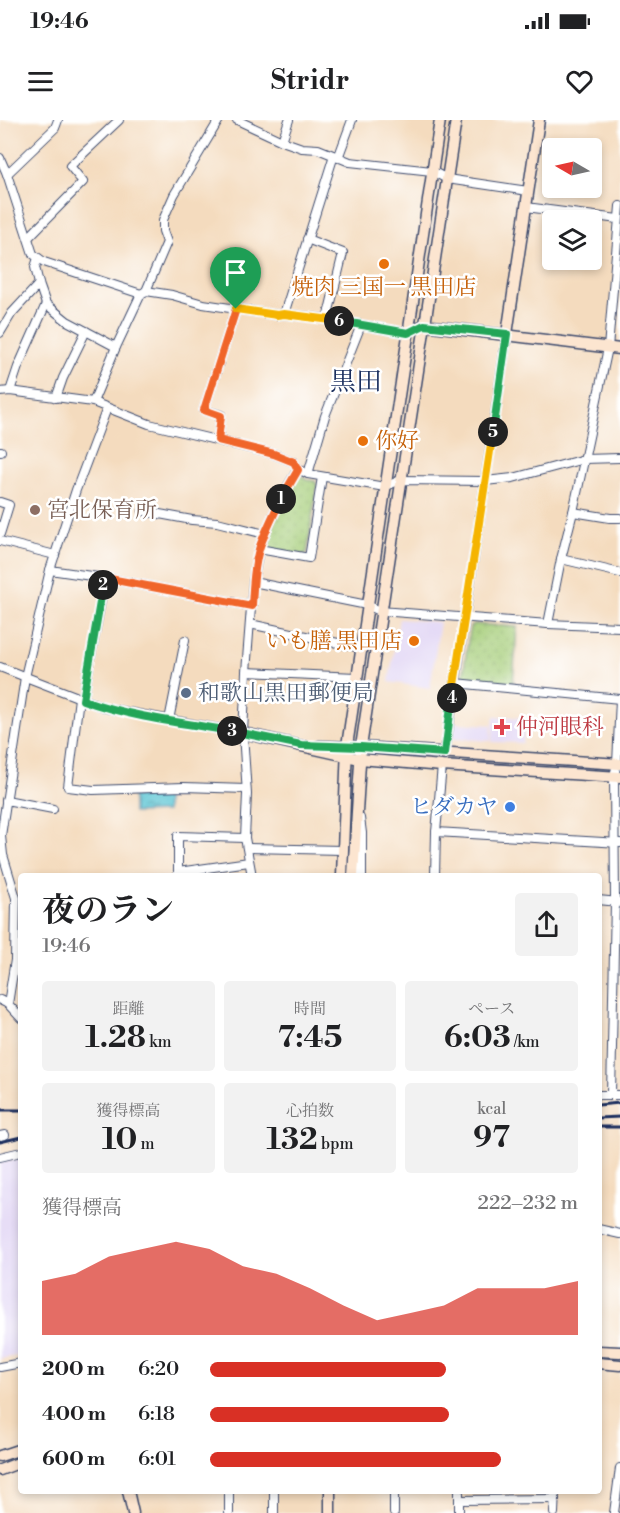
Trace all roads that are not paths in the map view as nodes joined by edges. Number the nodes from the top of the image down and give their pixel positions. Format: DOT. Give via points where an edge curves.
graph roads {
  1 [pos="58,120"];
  2 [pos="118,120"];
  3 [pos="219,120"];
  4 [pos="237,120"];
  5 [pos="289,120"];
  6 [pos="352,120"];
  7 [pos="440,120"];
  8 [pos="456,120"];
  9 [pos="539,120"];
  10 [pos="282,141"];
  11 [pos="336,156"];
  12 [pos="0,158"];
  13 [pos="432,171"];
  14 [pos="7,174"];
  15 [pos="447,179"];
  16 [pos="528,191"];
  17 [pos="620,206"];
  18 [pos="526,207"];
  19 [pos="618,219"];
  20 [pos="28,238"];
  21 [pos="308,239"];
  22 [pos="38,258"];
  23 [pos="39,284"];
  24 [pos="144,293"];
  25 [pos="46,304"];
  26 [pos="236,309"];
  27 [pos="284,314"];
  28 [pos="327,319"];
  29 [pos="361,324"];
  30 [pos="424,325"];
  31 [pos="86,331"];
  32 [pos="0,333"];
  33 [pos="408,333"];
  34 [pos="507,334"];
  35 [pos="116,347"];
  36 [pos="608,348"];
  37 [pos="620,349"];
  38 [pos="10,391"];
  39 [pos="0,392"];
  40 [pos="56,398"];
  41 [pos="93,402"];
  42 [pos="108,408"];
  43 [pos="218,440"];
  44 [pos="620,458"];
  45 [pos="584,459"];
  46 [pos="298,470"];
  47 [pos="308,474"];
  48 [pos="322,477"];
  49 [pos="400,480"];
  50 [pos="485,481"];
  51 [pos="385,487"];
  52 [pos="0,502"];
  53 [pos="143,511"];
  54 [pos="573,512"];
  55 [pos="620,518"];
  56 [pos="0,534"];
  57 [pos="265,534"];
  58 [pos="0,541"];
  59 [pos="259,549"];
  60 [pos="55,555"];
  61 [pos="561,559"];
  62 [pos="50,570"];
  63 [pos="620,573"];
  64 [pos="105,578"];
  65 [pos="254,582"];
  66 [pos="367,605"];
  67 [pos="252,606"];
  68 [pos="380,611"];
  69 [pos="465,618"];
  70 [pos="250,624"];
  71 [pos="548,624"];
  72 [pos="620,627"];
  73 [pos="185,640"];
  74 [pos="361,648"];
  75 [pos="0,667"];
  76 [pos="246,672"];
  77 [pos="25,677"];
  78 [pos="356,677"];
  79 [pos="455,683"];
  80 [pos="81,699"];
  81 [pos="620,699"];
  82 [pos="170,720"];
  83 [pos="243,733"];
  84 [pos="361,747"];
  85 [pos="346,752"];
  86 [pos="445,753"];
  87 [pos="360,759"];
  88 [pos="619,764"];
  89 [pos="442,766"];
  90 [pos="617,776"];
  91 [pos="4,782"];
  92 [pos="246,789"];
  93 [pos="6,800"];
  94 [pos="357,806"];
  95 [pos="53,809"];
  96 [pos="436,832"];
  97 [pos="1,836"];
  98 [pos="245,838"];
  99 [pos="617,843"];
  100 [pos="248,848"];
  101 [pos="342,850"];
  102 [pos="249,862"];
  103 [pos="178,873"];
  104 [pos="184,873"];
  105 [pos="251,873"];
  106 [pos="342,873"];
  107 [pos="353,873"];
  108 [pos="362,873"];
  109 [pos="435,873"];
  110 [pos="602,900"];
  111 [pos="618,902"];
  112 [pos="18,961"];
  113 [pos="4,1002"];
  114 [pos="18,1015"];
  115 [pos="602,1095"];
  116 [pos="610,1095"];
  117 [pos="620,1095"];
  118 [pos="18,1153"];
  119 [pos="0,1157"];
  120 [pos="602,1230"];
  121 [pos="620,1234"];
  122 [pos="602,1351"];
  123 [pos="620,1352"];
  124 [pos="18,1364"];
  125 [pos="602,1364"];
  126 [pos="620,1365"];
  127 [pos="0,1367"];
  128 [pos="18,1450"];
  129 [pos="0,1456"];
  130 [pos="18,1463"];
  131 [pos="620,1468"];
  132 [pos="0,1470"];
  133 [pos="129,1494"];
  134 [pos="229,1494"];
  135 [pos="274,1494"];
  136 [pos="330,1494"];
  137 [pos="394,1494"];
  138 [pos="459,1495"];
  139 [pos="555,1495"];
  140 [pos="133,1513"];
  141 [pos="229,1513"];
  142 [pos="274,1513"];
  143 [pos="330,1513"];
  144 [pos="394,1513"];
  145 [pos="459,1513"];
  146 [pos="554,1513"];
  147 [pos="614,1513"];
  1 -- 14 [label="street" via="55,128"];
  2 -- 20 [label="street" via="70,166 83,182"];
  3 -- 24 [label="street" via="174,195 164,220 167,242"];
  4 -- 10 [label="street"];
  5 -- 10 [label="street"];
  6 -- 11 [label="street"];
  7 -- 13 [label="street"];
  8 -- 15 [label="street"];
  9 -- 16 [label="street"];
  10 -- 11 [label="street"];
  11 -- 13 [label="street" via="350,162"];
  11 -- 21 [label="street"];
  12 -- 14 [label="street"];
  13 -- 15 [label="street"];
  13 -- 33 [label="street"];
  14 -- 20 [label="street"];
  15 -- 16 [label="street"];
  15 -- 30 [label="street"];
  16 -- 18 [label="street"];
  17 -- 19 [label="street"];
  18 -- 19 [label="street"];
  18 -- 34 [label="street"];
  19 -- 36 [label="street"];
  20 -- 22 [label="street"];
  21 -- 27 [label="street"];
  21 -- 28 [label="street" via="343,253"];
  22 -- 23 [label="street" via="35,267"];
  22 -- 24 [label="street"];
  23 -- 25 [label="street"];
  23 -- 32 [label="street" via="12,313"];
  24 -- 26 [label="street"];
  24 -- 35 [label="street"];
  25 -- 31 [label="street"];
  25 -- 38 [label="street"];
  26 -- 27 [label="street"];
  26 -- 43 [label="street" via="204,410 221,416"];
  27 -- 28 [label="street"];
  28 -- 29 [label="street"];
  29 -- 33 [label="street"];
  29 -- 47 [label="street" via="325,416"];
  30 -- 33 [label="street"];
  30 -- 34 [label="street"];
  30 -- 49 [label="street"];
  31 -- 35 [label="street"];
  31 -- 40 [label="street"];
  33 -- 51 [label="street"];
  34 -- 36 [label="street"];
  34 -- 50 [label="street"];
  35 -- 41 [label="street"];
  36 -- 37 [label="street"];
  36 -- 45 [label="street"];
  38 -- 39 [label="street"];
  38 -- 40 [label="street"];
  40 -- 41 [label="street"];
  41 -- 42 [label="street"];
  42 -- 43 [label="street" via="149,424"];
  42 -- 60 [label="street"];
  43 -- 46 [label="street" via="274,454 294,462"];
  44 -- 45 [label="street"];
  45 -- 50 [label="street" via="513,478"];
  45 -- 54 [label="street"];
  46 -- 47 [label="street"];
  46 -- 57 [label="street"];
  47 -- 48 [label="street"];
  48 -- 51 [label="street"];
  48 -- 59 [label="street" via="309,558"];
  49 -- 50 [label="street"];
  49 -- 51 [label="street"];
  49 -- 68 [label="street"];
  50 -- 69 [label="street"];
  51 -- 66 [label="street"];
  52 -- 56 [label="street" via="9,506"];
  53 -- 57 [label="street"];
  54 -- 55 [label="street"];
  54 -- 61 [label="street"];
  57 -- 59 [label="street"];
  58 -- 60 [label="street"];
  59 -- 65 [label="street"];
  60 -- 62 [label="street"];
  61 -- 63 [label="street"];
  61 -- 71 [label="street"];
  62 -- 64 [label="street"];
  62 -- 77 [label="street"];
  64 -- 67 [label="street"];
  64 -- 80 [label="street"];
  65 -- 66 [label="street"];
  65 -- 67 [label="street"];
  66 -- 68 [label="street"];
  66 -- 74 [label="street"];
  67 -- 70 [label="street"];
  68 -- 69 [label="street"];
  68 -- 84 [label="street"];
  69 -- 71 [label="street"];
  69 -- 79 [label="street"];
  70 -- 74 [label="street"];
  70 -- 76 [label="street"];
  71 -- 72 [label="street"];
  73 -- 82 [label="street"];
  74 -- 78 [label="street"];
  75 -- 77 [label="street"];
  76 -- 78 [label="street"];
  76 -- 83 [label="street"];
  77 -- 80 [label="street"];
  77 -- 91 [label="street"];
  78 -- 85 [label="street"];
  79 -- 81 [label="street"];
  79 -- 86 [label="street"];
  80 -- 82 [label="street" via="106,708"];
  80 -- 92 [label="street" via="68,787"];
  81 -- 88 [label="street"];
  82 -- 83 [label="street"];
  83 -- 85 [label="street"];
  83 -- 92 [label="street"];
  84 -- 85 [label="street"];
  84 -- 86 [label="street"];
  84 -- 87 [label="street"];
  85 -- 87 [label="street"];
  85 -- 101 [label="street"];
  86 -- 88 [label="street"];
  87 -- 89 [label="street"];
  87 -- 94 [label="street"];
  88 -- 90 [label="street"];
  89 -- 90 [label="street"];
  89 -- 96 [label="street"];
  90 -- 99 [label="street"];
  91 -- 93 [label="street"];
  92 -- 98 [label="street"];
  93 -- 95 [label="street"];
  93 -- 97 [label="street"];
  94 -- 107 [label="street"];
  94 -- 108 [label="street"];
  96 -- 99 [label="street"];
  96 -- 109 [label="street"];
  97 -- 112 [label="street" via="16,898"];
  98 -- 100 [label="street"];
  98 -- 103 [label="street" via="178,836"];
  99 -- 111 [label="street"];
  100 -- 101 [label="street"];
  100 -- 102 [label="street"];
  101 -- 106 [label="street"];
  102 -- 104 [label="street"];
  102 -- 105 [label="street"];
  110 -- 111 [label="street"];
  111 -- 116 [label="street"];
  112 -- 113 [label="street"];
  113 -- 114 [label="street"];
  115 -- 116 [label="street"];
  116 -- 117 [label="street"];
  118 -- 119 [label="street"];
  120 -- 121 [label="street"];
  122 -- 123 [label="street"];
  124 -- 127 [label="street"];
  125 -- 126 [label="street"];
  128 -- 129 [label="street"];
  130 -- 132 [label="street"];
  131 -- 147 [label="street"];
  133 -- 140 [label="street"];
  134 -- 141 [label="street"];
  135 -- 142 [label="street"];
  136 -- 143 [label="street"];
  137 -- 144 [label="street"];
  138 -- 139 [label="street"];
  138 -- 145 [label="street"];
  139 -- 146 [label="street"];
}
